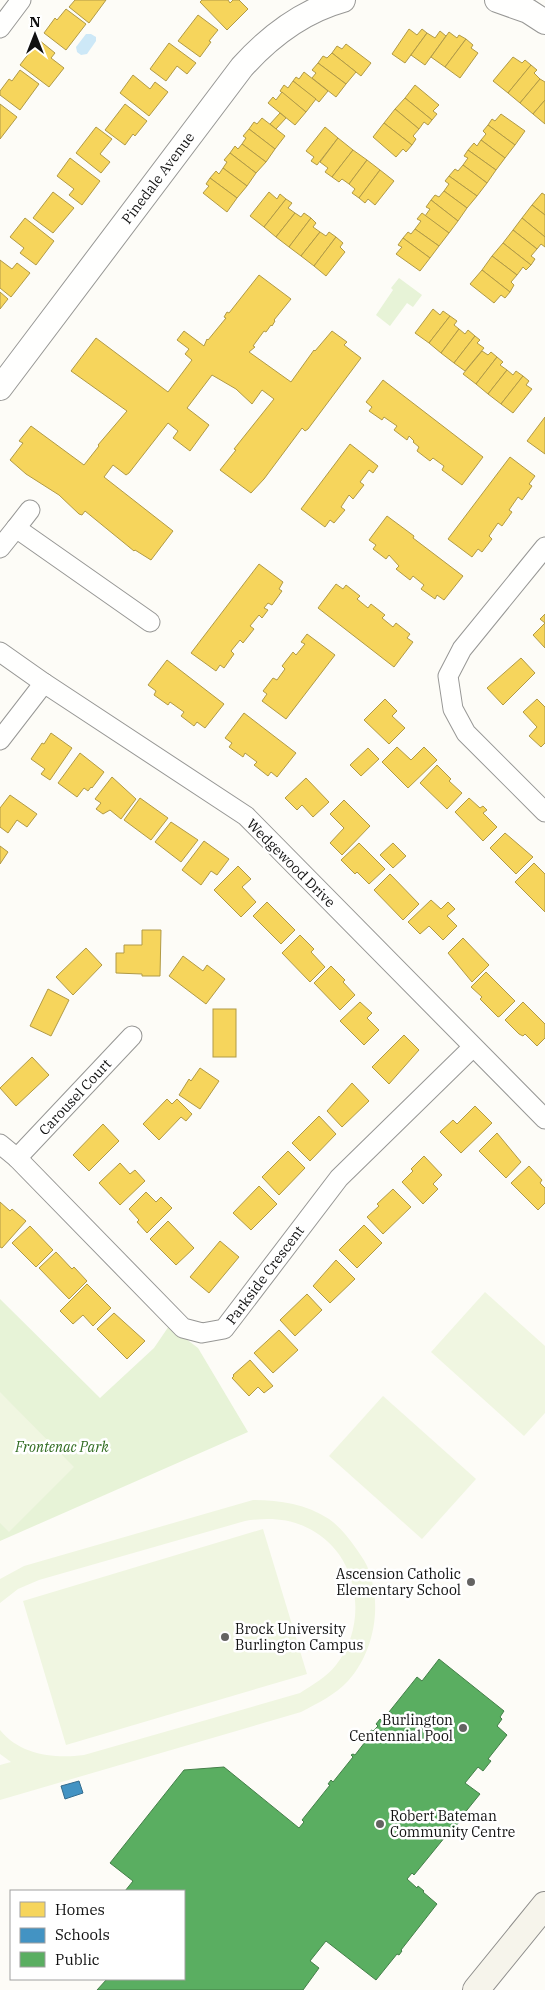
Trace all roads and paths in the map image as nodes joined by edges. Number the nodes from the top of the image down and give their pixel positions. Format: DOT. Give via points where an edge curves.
graph roads {
  1 [pos="21,0"];
  2 [pos="343,0"];
  3 [pos="497,0"];
  4 [pos="545,22"];
  5 [pos="0,28"];
  6 [pos="0,388"];
  7 [pos="30,510"];
  8 [pos="16,528"];
  9 [pos="545,547"];
  10 [pos="0,548"];
  11 [pos="150,622"];
  12 [pos="0,652"];
  13 [pos="44,683"];
  14 [pos="0,740"];
  15 [pos="545,812"];
  16 [pos="132,1036"];
  17 [pos="473,1047"];
  18 [pos="545,1120"];
  19 [pos="0,1144"];
  20 [pos="18,1158"];
  21 [pos="545,1906"];
  22 [pos="476,1990"];
  1 -- 5 [label="street"];
  2 -- 6 [label="street, Pinedale Avenue" via="300,18 255,53 210,107"];
  3 -- 4 [label="street"];
  7 -- 8 [label="street"];
  8 -- 10 [label="street"];
  8 -- 11 [label="street"];
  9 -- 15 [label="street" via="462,648 448,676 453,709 466,732"];
  12 -- 13 [label="street, Wedgewood Drive"];
  13 -- 14 [label="street"];
  13 -- 17 [label="street, Wedgewood Drive" via="246,816"];
  16 -- 20 [label="street, Carousel Court"];
  17 -- 18 [label="street, Wedgewood Drive"];
  17 -- 20 [label="street, Parkside Crescent" via="339,1178 224,1329 202,1332 183,1328"];
  19 -- 20 [label="street, Parkside Crescent"];
  21 -- 22 [label="main road"];
}
